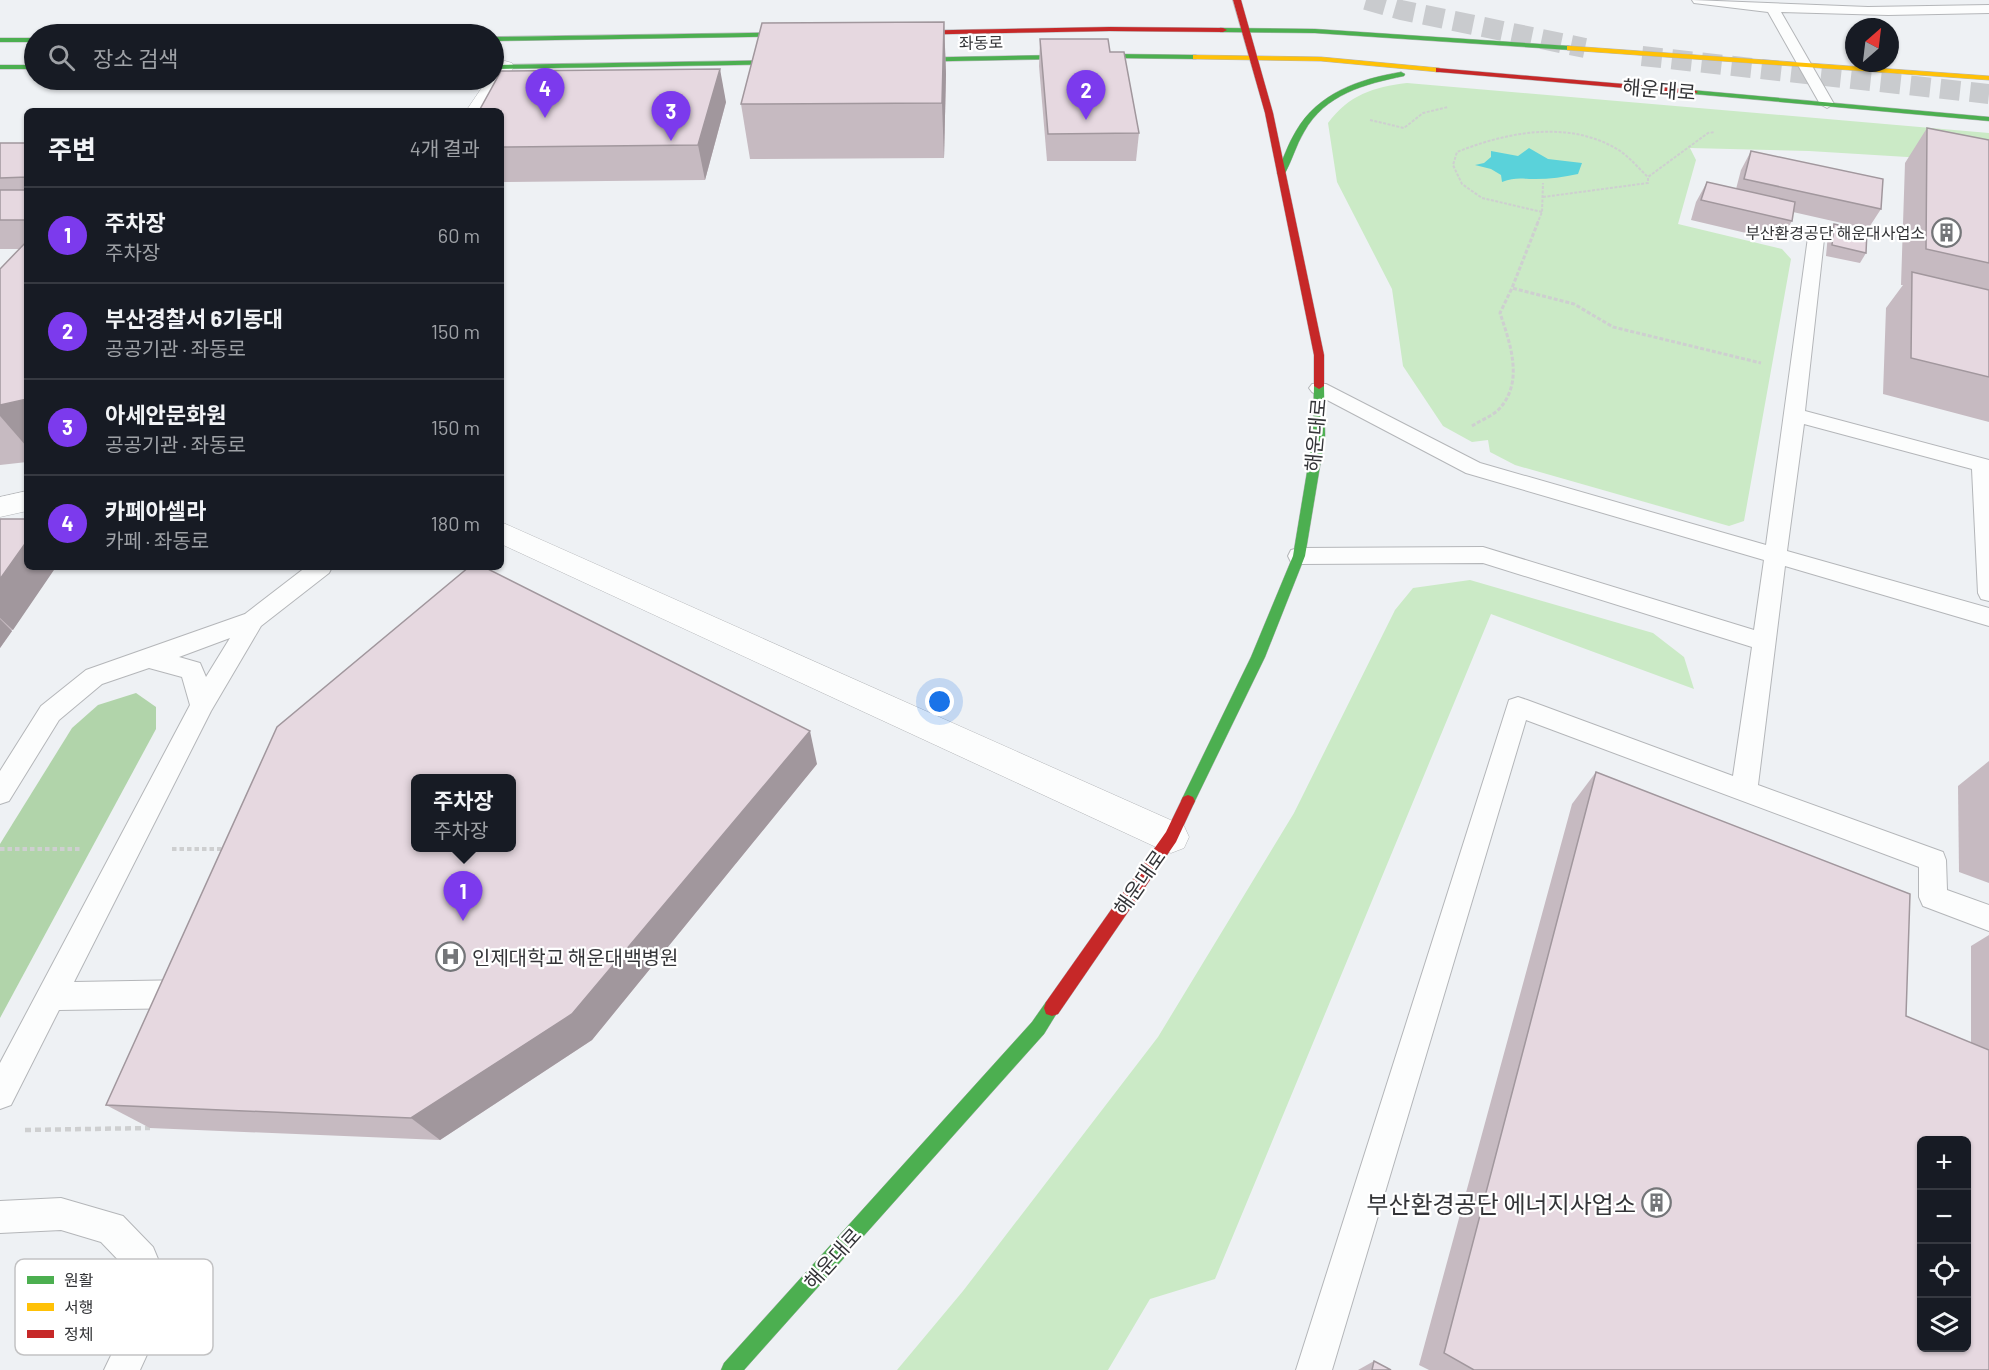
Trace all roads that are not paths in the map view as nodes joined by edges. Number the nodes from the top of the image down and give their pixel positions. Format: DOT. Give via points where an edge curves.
graph roads {
  1 [pos="1237,0"];
  2 [pos="1698,0"];
  3 [pos="1773,9"];
  4 [pos="1989,9"];
  5 [pos="1246,30"];
  6 [pos="886,33"];
  7 [pos="815,34"];
  8 [pos="504,39"];
  9 [pos="0,40"];
  10 [pos="24,40"];
  11 [pos="1254,57"];
  12 [pos="888,60"];
  13 [pos="804,62"];
  14 [pos="1804,63"];
  15 [pos="504,67"];
  16 [pos="0,68"];
  17 [pos="24,68"];
  18 [pos="1464,72"];
  19 [pos="1989,78"];
  20 [pos="487,90"];
  21 [pos="1827,104"];
  22 [pos="478,108"];
  23 [pos="1989,118"];
  24 [pos="1281,173"];
  25 [pos="1817,230"];
  26 [pos="1319,388"];
  27 [pos="1795,415"];
  28 [pos="1986,466"];
  29 [pos="24,502"];
  30 [pos="0,507"];
  31 [pos="504,533"];
  32 [pos="1777,555"];
  33 [pos="1299,556"];
  34 [pos="1988,556"];
  35 [pos="317,570"];
  36 [pos="1989,593"];
  37 [pos="1989,617"];
  38 [pos="253,620"];
  39 [pos="1764,642"];
  40 [pos="149,659"];
  41 [pos="202,705"];
  42 [pos="1744,791"];
  43 [pos="0,793"];
  44 [pos="1171,837"];
  45 [pos="1989,918"];
  46 [pos="207,994"];
  47 [pos="51,996"];
  48 [pos="0,1094"];
  49 [pos="0,1217"];
  50 [pos="141,1259"];
  51 [pos="129,1355"];
  52 [pos="122,1370"];
  53 [pos="731,1370"];
  54 [pos="1314,1370"];
  1 -- 5 [label="main road"];
  2 -- 3 [label="lane"];
  3 -- 4 [label="lane"];
  3 -- 14 [label="lane"];
  5 -- 6 [label="main road, 좌동로"];
  5 -- 11 [label="main road"];
  5 -- 14 [label="main road, 해운대로" via="1347,32"];
  7 -- 8 [label="main road"];
  9 -- 10 [label="main road"];
  11 -- 12 [label="main road, 좌동로"];
  11 -- 18 [label="main road, 해운대로"];
  11 -- 24 [label="main road, 해운대로"];
  13 -- 15 [label="main road"];
  14 -- 19 [label="main road, 해운대로"];
  14 -- 21 [label="lane"];
  16 -- 17 [label="main road"];
  18 -- 21 [label="main road, 해운대로"];
  18 -- 24 [label="main road" via="1396,75 1367,81 1325,102 1306,121"];
  20 -- 22 [label="street"];
  21 -- 23 [label="main road, 해운대로"];
  24 -- 26 [label="main road, 해운대로" via="1318,356"];
  25 -- 27 [label="lane"];
  26 -- 32 [label="lane" via="1473,468"];
  26 -- 33 [label="main road, 해운대로" via="1318,436"];
  27 -- 28 [label="lane"];
  27 -- 32 [label="lane"];
  28 -- 34 [label="lane"];
  29 -- 30 [label="street"];
  31 -- 44 [label="street"];
  32 -- 37 [label="lane"];
  32 -- 39 [label="lane"];
  33 -- 39 [label="lane" via="1483,555"];
  33 -- 44 [label="main road, 해운대로" via="1258,657"];
  34 -- 36 [label="lane"];
  35 -- 38 [label="lane"];
  38 -- 40 [label="lane"];
  38 -- 41 [label="lane"];
  39 -- 42 [label="lane"];
  40 -- 41 [label="lane" via="192,670"];
  40 -- 43 [label="lane" via="94,677 50,713"];
  41 -- 47 [label="lane"];
  42 -- 45 [label="lane" via="1933,860 1933,897"];
  42 -- 54 [label="lane" via="1518,707"];
  44 -- 53 [label="main road, 해운대로" via="1038,1028"];
  46 -- 47 [label="lane"];
  47 -- 48 [label="lane"];
  49 -- 50 [label="lane" via="61,1214 111,1228"];
  51 -- 52 [label="lane"];
}
